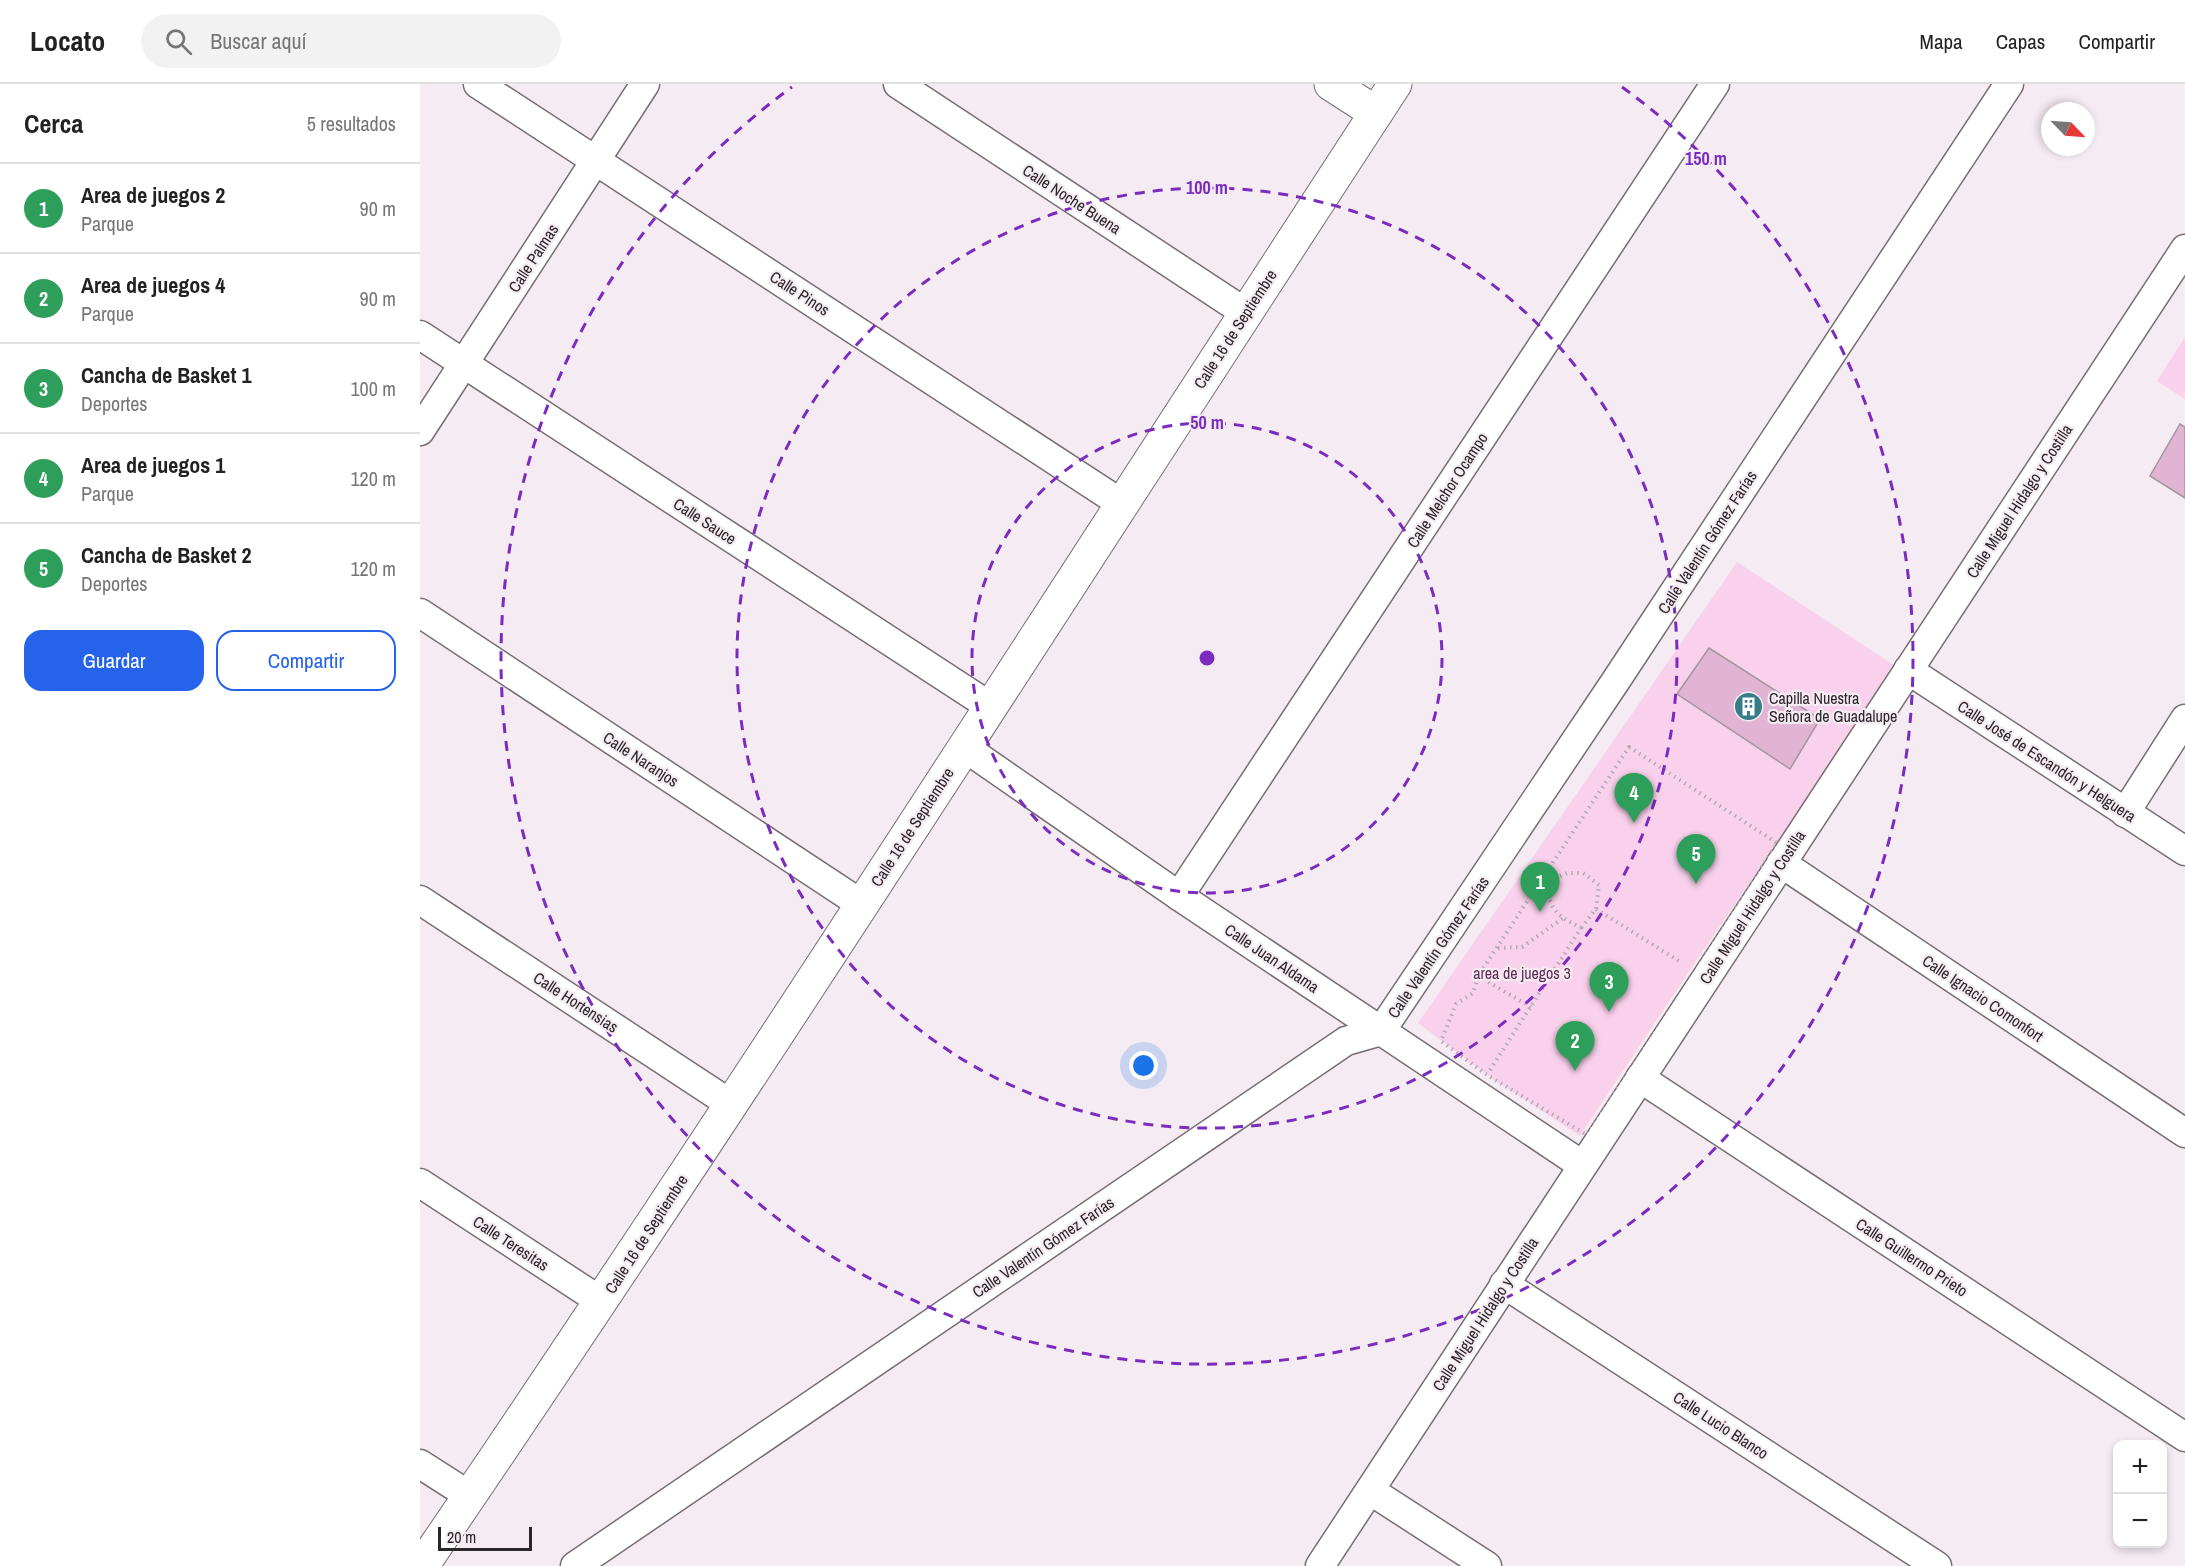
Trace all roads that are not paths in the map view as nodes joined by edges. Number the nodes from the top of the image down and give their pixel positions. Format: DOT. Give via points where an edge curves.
graph roads {
  1 [pos="478,84"];
  2 [pos="645,84"];
  3 [pos="898,84"];
  4 [pos="1331,84"];
  5 [pos="1395,84"];
  6 [pos="1714,84"];
  7 [pos="2009,84"];
  8 [pos="1376,113"];
  9 [pos="596,160"];
  10 [pos="2185,249"];
  11 [pos="1246,313"];
  12 [pos="420,335"];
  13 [pos="464,364"];
  14 [pos="420,431"];
  15 [pos="1122,504"];
  16 [pos="420,613"];
  17 [pos="1908,670"];
  18 [pos="991,707"];
  19 [pos="2185,719"];
  20 [pos="964,747"];
  21 [pos="2125,813"];
  22 [pos="2185,851"];
  23 [pos="1781,863"];
  24 [pos="1179,896"];
  25 [pos="420,900"];
  26 [pos="861,904"];
  27 [pos="1381,1031"];
  28 [pos="1640,1078"];
  29 [pos="732,1105"];
  30 [pos="2185,1133"];
  31 [pos="1582,1165"];
  32 [pos="420,1183"];
  33 [pos="1504,1284"];
  34 [pos="602,1302"];
  35 [pos="2185,1437"];
  36 [pos="420,1464"];
  37 [pos="1371,1491"];
  38 [pos="470,1496"];
  39 [pos="422,1566"];
  40 [pos="575,1566"];
  41 [pos="1320,1566"];
  42 [pos="1487,1566"];
  43 [pos="1937,1566"];
  1 -- 9 [label="street, Calle Pinos"];
  2 -- 9 [label="street, Calle Palmas"];
  3 -- 11 [label="street, Calle Noche Buena"];
  4 -- 8 [label="street"];
  5 -- 8 [label="street, Calle 16 de Septiembre"];
  6 -- 24 [label="street, Calle Melchor Ocampo"];
  7 -- 27 [label="street, Calle Valentín Gómez Farías"];
  8 -- 11 [label="street, Calle 16 de Septiembre"];
  9 -- 13 [label="street, Calle Palmas"];
  9 -- 15 [label="street, Calle Pinos"];
  10 -- 17 [label="street, Calle Miguel Hidalgo y Costilla"];
  11 -- 15 [label="street, Calle 16 de Septiembre"];
  12 -- 13 [label="street, Calle Sauce"];
  13 -- 14 [label="street, Calle Palmas"];
  13 -- 18 [label="street, Calle Sauce"];
  15 -- 18 [label="street, Calle 16 de Septiembre"];
  16 -- 26 [label="street, Calle Naranjos"];
  17 -- 21 [label="street, Calle José de Escandón y Helguera"];
  17 -- 23 [label="street, Calle Miguel Hidalgo y Costilla"];
  18 -- 20 [label="street, Calle 16 de Septiembre"];
  19 -- 21 [label="street"];
  20 -- 24 [label="street, Calle Juan Aldama"];
  20 -- 26 [label="street, Calle 16 de Septiembre"];
  21 -- 22 [label="street, Calle José de Escandón y Helguera"];
  23 -- 28 [label="street, Calle Miguel Hidalgo y Costilla"];
  23 -- 30 [label="street, Calle Ignacio Comonfort"];
  24 -- 27 [label="street, Calle Juan Aldama"];
  25 -- 29 [label="street, Calle Hortensias"];
  26 -- 29 [label="street, Calle 16 de Septiembre"];
  27 -- 31 [label="street, Calle Juan Aldama"];
  27 -- 40 [label="street, Calle Valentín Gómez Farías" via="1346,1041"];
  28 -- 31 [label="street, Calle Miguel Hidalgo y Costilla"];
  28 -- 35 [label="street, Calle Guillermo Prieto"];
  29 -- 34 [label="street, Calle 16 de Septiembre"];
  31 -- 33 [label="street, Calle Miguel Hidalgo y Costilla"];
  32 -- 34 [label="street, Calle Teresitas"];
  33 -- 37 [label="street, Calle Miguel Hidalgo y Costilla"];
  33 -- 43 [label="street, Calle Lucio Blanco"];
  34 -- 38 [label="street, Calle 16 de Septiembre"];
  36 -- 38 [label="street"];
  37 -- 41 [label="street, Calle Miguel Hidalgo y Costilla"];
  37 -- 42 [label="street"];
  38 -- 39 [label="street, Calle 16 de Septiembre"];
}
